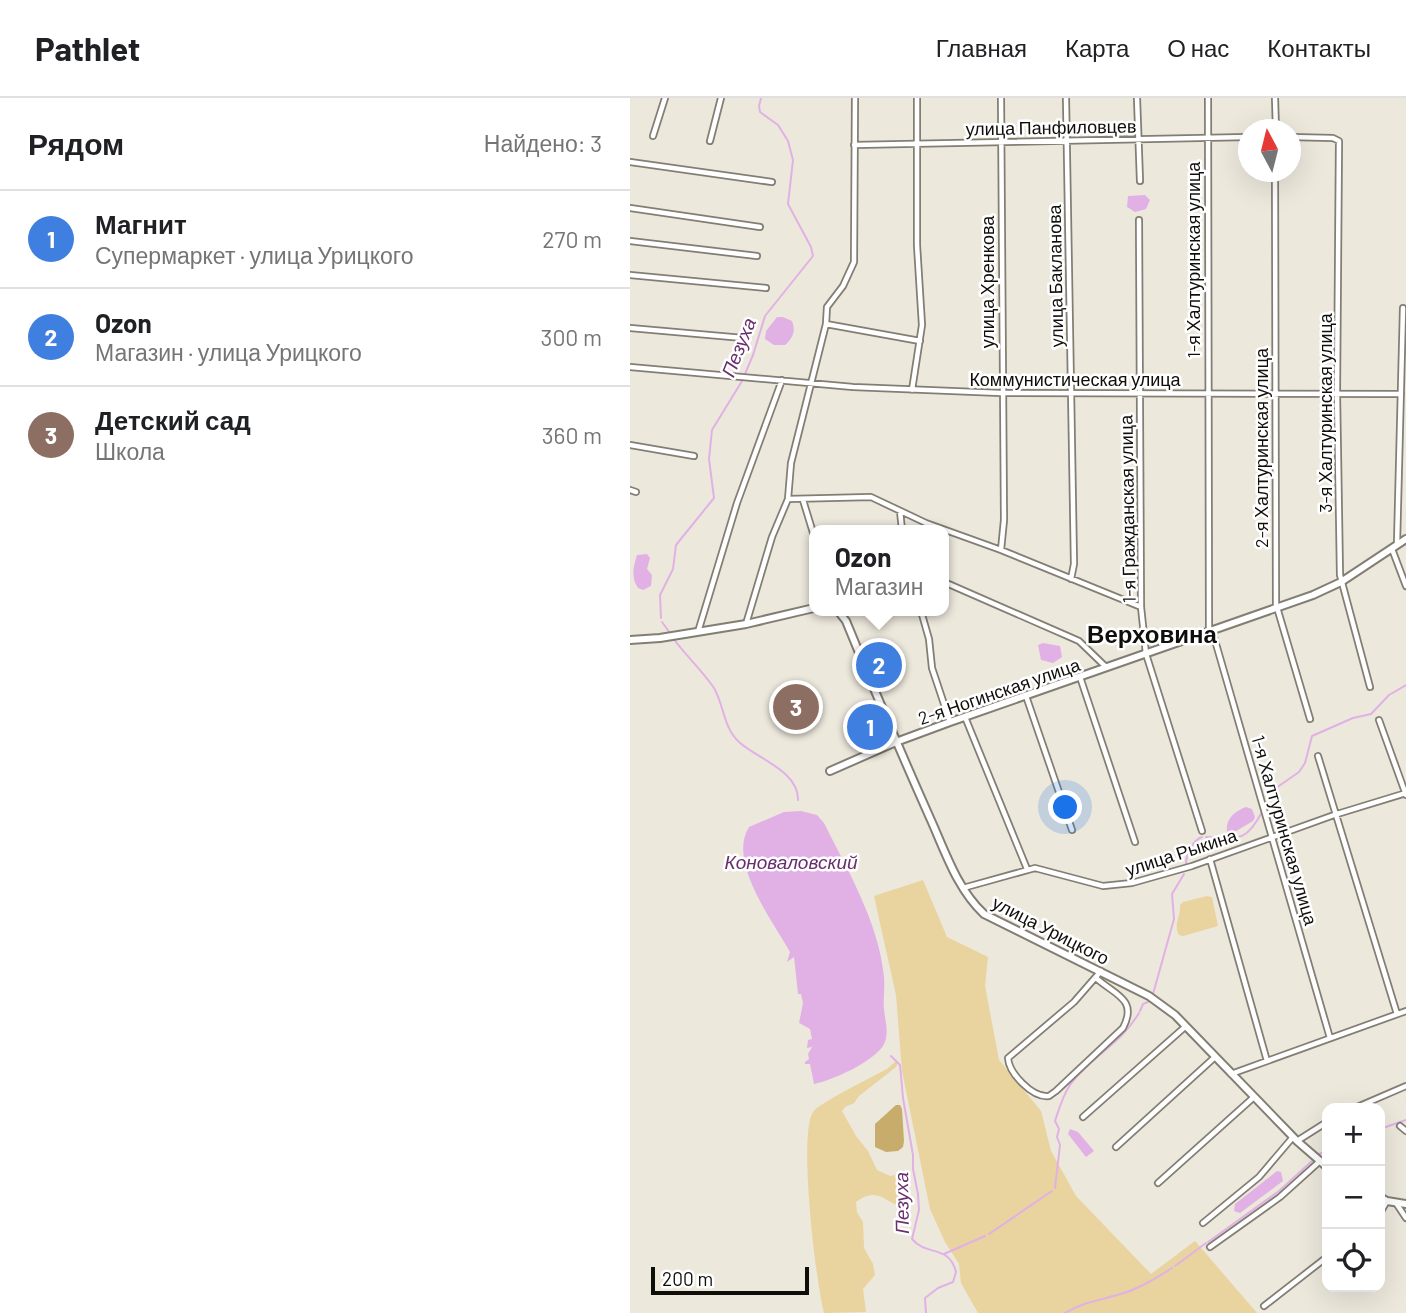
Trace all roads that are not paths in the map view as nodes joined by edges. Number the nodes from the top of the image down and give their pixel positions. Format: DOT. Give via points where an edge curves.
graph roads {
  1 [pos="665,98"];
  2 [pos="721,98"];
  3 [pos="855,98"];
  4 [pos="917,98"];
  5 [pos="1001,98"];
  6 [pos="1066,98"];
  7 [pos="1137,98"];
  8 [pos="1208,98"];
  9 [pos="1275,98"];
  10 [pos="1276,119"];
  11 [pos="653,136"];
  12 [pos="1238,137"];
  13 [pos="1301,137"];
  14 [pos="1207,138"];
  15 [pos="1138,139"];
  16 [pos="709,141"];
  17 [pos="1066,141"];
  18 [pos="918,143"];
  19 [pos="1000,143"];
  20 [pos="855,145"];
  21 [pos="630,162"];
  22 [pos="1140,181"];
  23 [pos="772,182"];
  24 [pos="1275,182"];
  25 [pos="630,208"];
  26 [pos="1139,220"];
  27 [pos="760,227"];
  28 [pos="630,241"];
  29 [pos="757,256"];
  30 [pos="630,275"];
  31 [pos="766,288"];
  32 [pos="1403,308"];
  33 [pos="827,324"];
  34 [pos="630,328"];
  35 [pos="743,338"];
  36 [pos="920,341"];
  37 [pos="630,367"];
  38 [pos="782,380"];
  39 [pos="810,383"];
  40 [pos="912,390"];
  41 [pos="1275,392"];
  42 [pos="1001,393"];
  43 [pos="1140,393"];
  44 [pos="1208,393"];
  45 [pos="1338,393"];
  46 [pos="1401,394"];
  47 [pos="1070,395"];
  48 [pos="630,445"];
  49 [pos="694,456"];
  50 [pos="788,499"];
  51 [pos="803,500"];
  52 [pos="900,511"];
  53 [pos="811,525"];
  54 [pos="901,525"];
  55 [pos="932,525"];
  56 [pos="949,531"];
  57 [pos="1406,539"];
  58 [pos="1395,547"];
  59 [pos="1001,550"];
  60 [pos="1071,579"];
  61 [pos="1341,582"];
  62 [pos="949,584"];
  63 [pos="1406,586"];
  64 [pos="1141,607"];
  65 [pos="1277,608"];
  66 [pos="809,609"];
  67 [pos="842,616"];
  68 [pos="922,616"];
  69 [pos="746,624"];
  70 [pos="1210,631"];
  71 [pos="698,632"];
  72 [pos="630,640"];
  73 [pos="1146,654"];
  74 [pos="1106,668"];
  75 [pos="1080,677"];
  76 [pos="1370,687"];
  77 [pos="1026,696"];
  78 [pos="965,717"];
  79 [pos="1310,719"];
  80 [pos="1379,720"];
  81 [pos="950,722"];
  82 [pos="896,742"];
  83 [pos="1318,756"];
  84 [pos="831,771"];
  85 [pos="1406,794"];
  86 [pos="1334,815"];
  87 [pos="1072,830"];
  88 [pos="1202,831"];
  89 [pos="1272,837"];
  90 [pos="1135,842"];
  91 [pos="1210,859"];
  92 [pos="1027,869"];
  93 [pos="962,888"];
  94 [pos="1101,971"];
  95 [pos="1096,978"];
  96 [pos="1406,1011"];
  97 [pos="1397,1014"];
  98 [pos="1186,1027"];
  99 [pos="1330,1038"];
  100 [pos="1215,1057"];
  101 [pos="1267,1061"];
  102 [pos="1230,1074"];
  103 [pos="1406,1086"];
  104 [pos="1254,1097"];
  105 [pos="1367,1103"];
  106 [pos="1083,1117"];
  107 [pos="1322,1125"];
  108 [pos="1400,1126"];
  109 [pos="1406,1131"];
  110 [pos="1295,1139"];
  111 [pos="1116,1147"];
  112 [pos="1320,1161"];
  113 [pos="1326,1166"];
  114 [pos="1158,1183"];
  115 [pos="1385,1200"];
  116 [pos="1396,1203"];
  117 [pos="1406,1204"];
  118 [pos="1406,1218"];
  119 [pos="1203,1223"];
  120 [pos="1210,1247"];
  121 [pos="1322,1261"];
  122 [pos="1264,1306"];
  1 -- 11 [label="street"];
  2 -- 16 [label="street"];
  3 -- 20 [label="street"];
  4 -- 18 [label="street"];
  5 -- 19 [label="street, улица Хренкова"];
  6 -- 17 [label="street, улица Бакланова"];
  7 -- 15 [label="street"];
  8 -- 14 [label="street, 1-я Халтуринская улица"];
  9 -- 10 [label="street"];
  12 -- 14 [label="street, улица Панфиловцев"];
  13 -- 45 [label="street, 3-я Халтуринская улица" via="1333,138 1339,144"];
  14 -- 15 [label="street, улица Панфиловцев"];
  14 -- 44 [label="street, 1-я Халтуринская улица"];
  15 -- 17 [label="street, улица Панфиловцев"];
  15 -- 22 [label="street"];
  17 -- 19 [label="street, улица Панфиловцев"];
  17 -- 47 [label="street, улица Бакланова"];
  18 -- 19 [label="street, улица Панфиловцев"];
  18 -- 20 [label="street, улица Панфиловцев"];
  18 -- 36 [label="street"];
  19 -- 42 [label="street, улица Хренкова"];
  20 -- 33 [label="street" via="854,262 827,307"];
  21 -- 23 [label="street"];
  24 -- 41 [label="street, 2-я Халтуринская улица"];
  25 -- 27 [label="street"];
  26 -- 43 [label="street, 1-я Гражданская улица"];
  28 -- 29 [label="street"];
  30 -- 31 [label="street"];
  32 -- 46 [label="street"];
  33 -- 36 [label="street"];
  33 -- 39 [label="street"];
  34 -- 35 [label="street"];
  36 -- 40 [label="street"];
  37 -- 38 [label="street, Коммунистическая улица"];
  38 -- 39 [label="street, Коммунистическая улица"];
  38 -- 71 [label="street" via="737,503"];
  39 -- 40 [label="street, Коммунистическая улица"];
  39 -- 50 [label="street" via="791,463"];
  40 -- 42 [label="street, Коммунистическая улица"];
  41 -- 44 [label="street, Коммунистическая улица"];
  41 -- 45 [label="street, Коммунистическая улица"];
  41 -- 65 [label="street, 2-я Халтуринская улица"];
  42 -- 47 [label="street, Коммунистическая улица"];
  42 -- 59 [label="street, улица Хренкова"];
  43 -- 44 [label="street, Коммунистическая улица"];
  43 -- 47 [label="street, Коммунистическая улица"];
  43 -- 64 [label="street, 1-я Гражданская улица"];
  44 -- 70 [label="street, 1-я Халтуринская улица"];
  45 -- 46 [label="street, Коммунистическая улица"];
  45 -- 61 [label="street, 3-я Халтуринская улица"];
  46 -- 58 [label="street"];
  47 -- 60 [label="street, улица Бакланова"];
  48 -- 49 [label="street"];
  50 -- 51 [label="street"];
  50 -- 69 [label="street"];
  51 -- 52 [label="street" via="871,497"];
  51 -- 53 [label="street"];
  52 -- 54 [label="street"];
  52 -- 55 [label="street"];
  56 -- 59 [label="street"];
  57 -- 58 [label="main road, 2-я Ногинская улица"];
  58 -- 61 [label="main road, 2-я Ногинская улица"];
  58 -- 63 [label="street"];
  59 -- 60 [label="street"];
  60 -- 64 [label="street"];
  61 -- 65 [label="main road, 2-я Ногинская улица"];
  61 -- 76 [label="street, 3-я Халтуринская улица"];
  62 -- 74 [label="street" via="1079,641"];
  64 -- 73 [label="street, 1-я Гражданская улица"];
  65 -- 70 [label="main road, 2-я Ногинская улица"];
  65 -- 79 [label="street, 2-я Халтуринская улица"];
  66 -- 69 [label="main road"];
  67 -- 82 [label="main road, улица Урицкого"];
  68 -- 81 [label="street" via="933,672"];
  69 -- 71 [label="main road"];
  70 -- 73 [label="main road, 2-я Ногинская улица"];
  70 -- 89 [label="street, 1-я Халтуринская улица"];
  71 -- 72 [label="main road"];
  73 -- 74 [label="main road, 2-я Ногинская улица"];
  73 -- 88 [label="street, 1-я Гражданская улица"];
  74 -- 75 [label="main road, 2-я Ногинская улица"];
  75 -- 77 [label="main road, 2-я Ногинская улица"];
  75 -- 90 [label="street"];
  77 -- 78 [label="main road, 2-я Ногинская улица"];
  77 -- 87 [label="street"];
  78 -- 81 [label="main road, 2-я Ногинская улица"];
  78 -- 92 [label="street"];
  80 -- 85 [label="street"];
  81 -- 82 [label="main road, 2-я Ногинская улица"];
  82 -- 84 [label="main road, 2-я Ногинская улица"];
  82 -- 93 [label="main road, улица Урицкого"];
  83 -- 86 [label="street"];
  85 -- 86 [label="street, улица Рыкина"];
  86 -- 89 [label="street, улица Рыкина"];
  86 -- 97 [label="street"];
  89 -- 91 [label="street, улица Рыкина"];
  89 -- 99 [label="street, 1-я Халтуринская улица"];
  91 -- 92 [label="street, улица Рыкина" via="1111,886"];
  91 -- 101 [label="street"];
  92 -- 93 [label="street, улица Рыкина"];
  93 -- 94 [label="main road, улица Урицкого" via="984,914"];
  94 -- 95 [label="street"];
  94 -- 98 [label="main road, улица Урицкого" via="1149,996"];
  95 -- 95 [label="street" via="1125,1000 1128,1019 1070,1077 1042,1097 1022,1082 1007,1060"];
  96 -- 97 [label="street"];
  97 -- 99 [label="street"];
  98 -- 100 [label="main road, улица Урицкого"];
  98 -- 106 [label="street"];
  99 -- 101 [label="street"];
  100 -- 102 [label="main road, улица Урицкого"];
  100 -- 111 [label="street"];
  101 -- 102 [label="street"];
  102 -- 104 [label="main road, улица Урицкого"];
  103 -- 105 [label="street"];
  104 -- 110 [label="main road, улица Урицкого"];
  104 -- 114 [label="street"];
  107 -- 110 [label="street"];
  108 -- 109 [label="street"];
  110 -- 112 [label="main road, улица Урицкого"];
  110 -- 119 [label="street" via="1259,1177"];
  112 -- 113 [label="main road, улица Урицкого"];
  112 -- 120 [label="street" via="1280,1197"];
  115 -- 116 [label="main road"];
  116 -- 117 [label="main road"];
  116 -- 118 [label="street"];
  121 -- 122 [label="street"];
}
